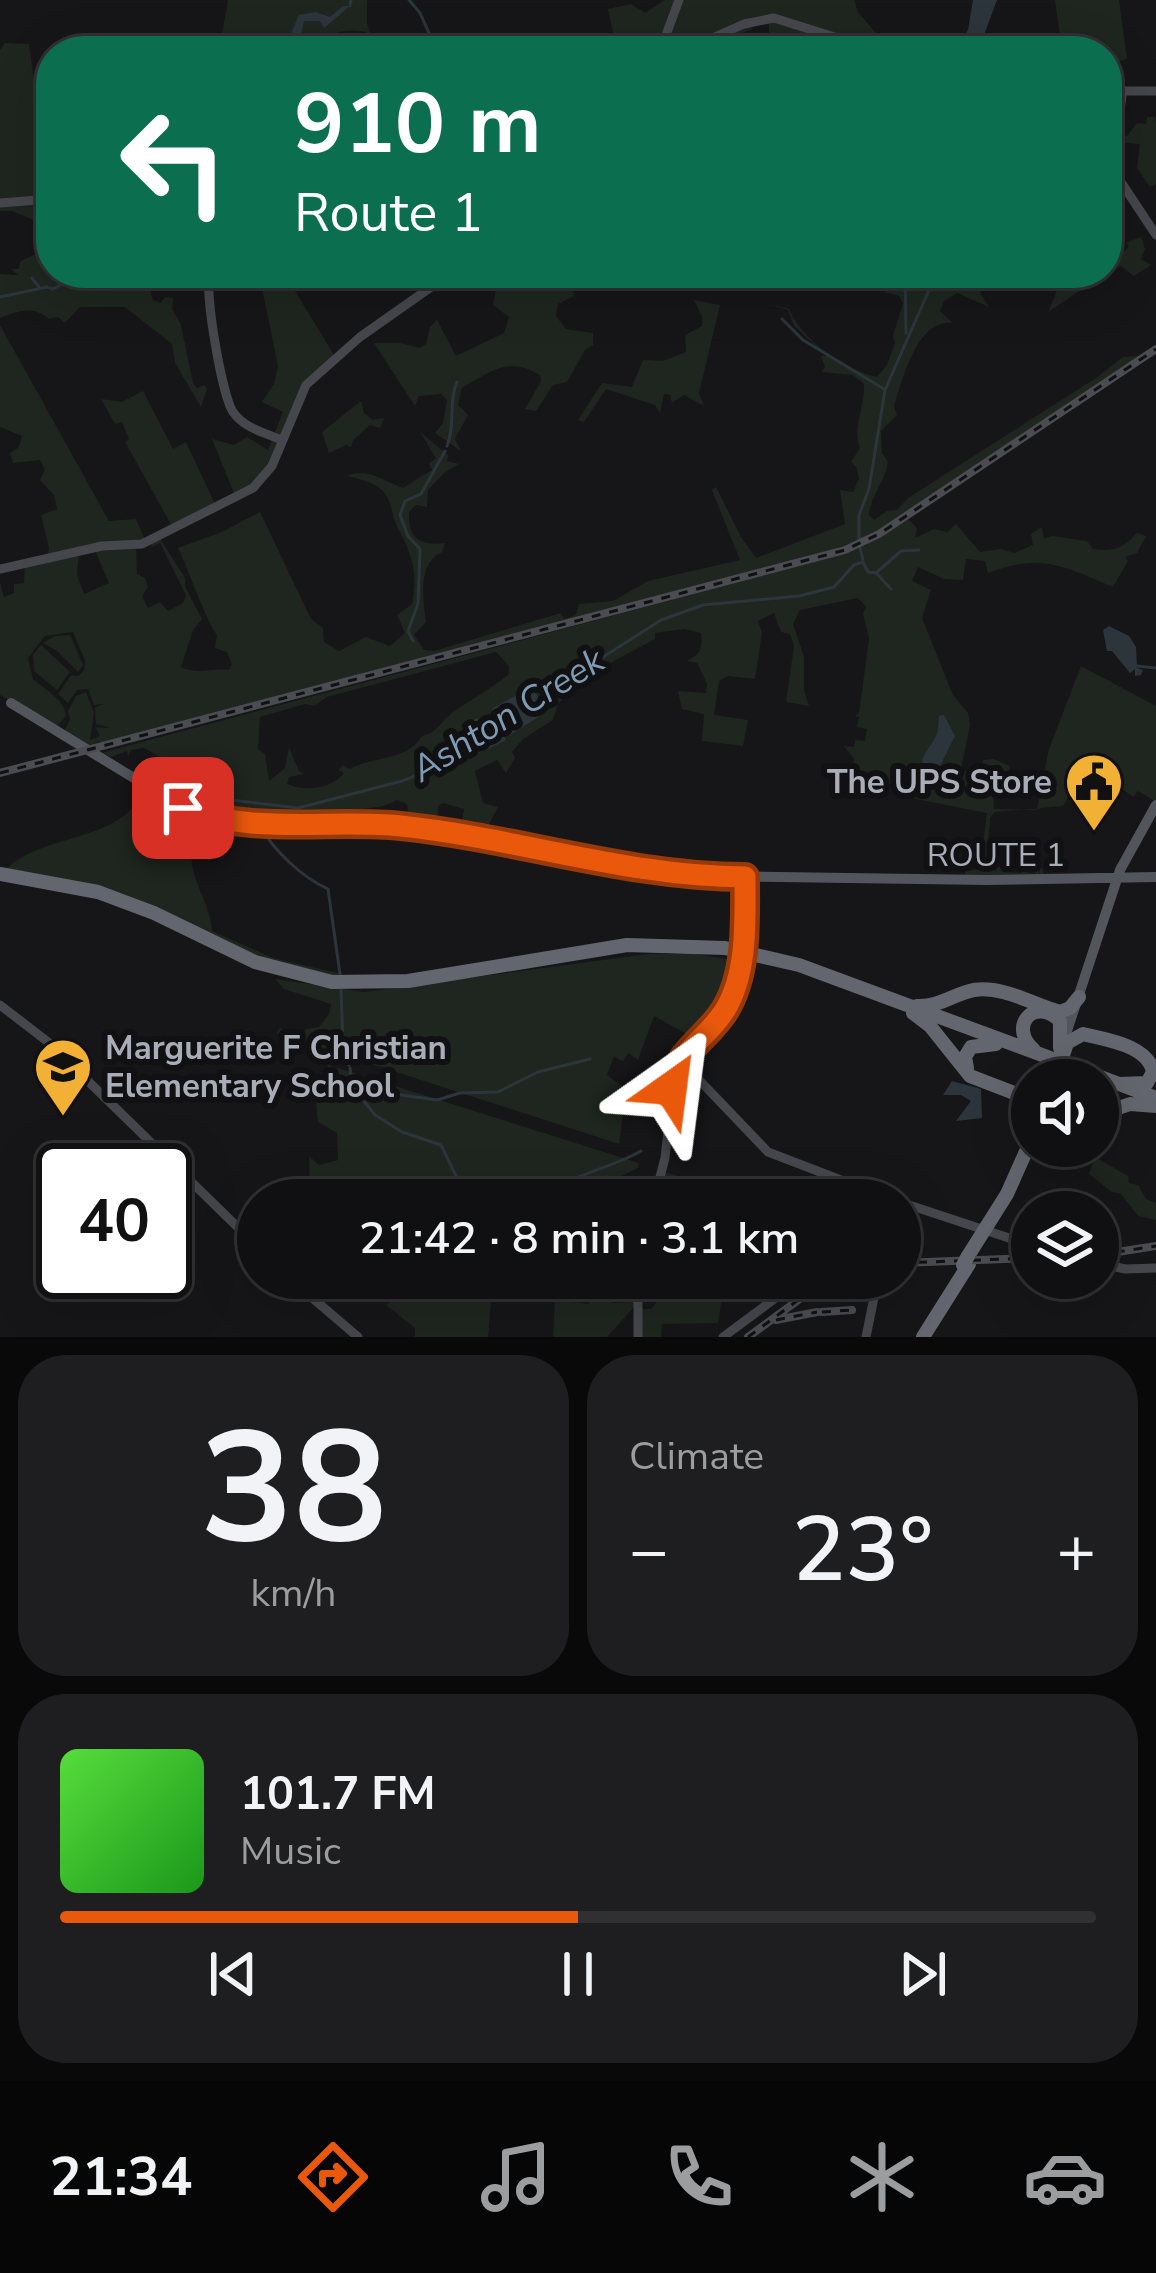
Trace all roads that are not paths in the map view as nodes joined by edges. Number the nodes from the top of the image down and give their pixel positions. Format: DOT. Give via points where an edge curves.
graph roads {
  1 [pos="679,0"];
  2 [pos="666,36"];
  3 [pos="716,36"];
  4 [pos="836,36"];
  5 [pos="1124,90"];
  6 [pos="1156,92"];
  7 [pos="1122,100"];
  8 [pos="1122,186"];
  9 [pos="36,200"];
  10 [pos="0,203"];
  11 [pos="1156,236"];
  12 [pos="209,288"];
  13 [pos="430,288"];
  14 [pos="282,440"];
  15 [pos="0,569"];
  16 [pos="6,701"];
  17 [pos="1156,808"];
  18 [pos="0,877"];
  19 [pos="745,877"];
  20 [pos="1156,878"];
  21 [pos="1119,880"];
  22 [pos="1102,926"];
  23 [pos="1097,952"];
  24 [pos="1080,1000"];
  25 [pos="0,1005"];
  26 [pos="906,1008"];
  27 [pos="1067,1043"];
  28 [pos="996,1044"];
  29 [pos="1034,1059"];
  30 [pos="1035,1059"];
  31 [pos="1066,1059"];
  32 [pos="1068,1059"];
  33 [pos="680,1060"];
  34 [pos="1156,1063"];
  35 [pos="1119,1084"];
  36 [pos="1119,1089"];
  37 [pos="1011,1090"];
  38 [pos="1011,1091"];
  39 [pos="1156,1102"];
  40 [pos="1119,1108"];
  41 [pos="1023,1167"];
  42 [pos="659,1179"];
  43 [pos="841,1179"];
  44 [pos="921,1210"];
  45 [pos="237,1226"];
  46 [pos="987,1232"];
  47 [pos="1011,1239"];
  48 [pos="1119,1268"];
  49 [pos="1156,1268"];
  50 [pos="314,1299"];
  51 [pos="638,1299"];
  52 [pos="773,1299"];
  53 [pos="874,1299"];
  54 [pos="358,1337"];
  55 [pos="638,1337"];
  56 [pos="722,1337"];
  57 [pos="866,1337"];
  58 [pos="921,1337"];
  1 -- 2 [label="street"];
  3 -- 4 [label="street" via="768,18"];
  5 -- 6 [label="street"];
  5 -- 7 [label="street"];
  8 -- 11 [label="street"];
  9 -- 10 [label="street"];
  12 -- 14 [label="street" via="230,406 242,422"];
  13 -- 14 [label="street" via="308,383"];
  14 -- 15 [label="street" via="257,486 146,542"];
  16 -- 19 [label="main road, ROUTE 1" via="202,814 401,826"];
  17 -- 21 [label="main road"];
  17 -- 21 [label="main road"];
  18 -- 26 [label="highway" via="106,900 258,968 331,986 393,987 594,953 682,949 778,964"];
  18 -- 26 [label="highway" via="98,892 265,966 340,982 393,983 610,946 675,944 772,957"];
  19 -- 21 [label="main road, ROUTE 1"];
  19 -- 33 [label="street, bridge" via="743,944 727,1006"];
  20 -- 21 [label="main road, ROUTE 1"];
  21 -- 22 [label="main road"];
  21 -- 23 [label="main road"];
  22 -- 23 [label="main road"];
  22 -- 24 [label="main road"];
  23 -- 24 [label="main road"];
  24 -- 26 [label="highway" via="1062,1012 984,989"];
  24 -- 27 [label="main road"];
  24 -- 32 [label="main road"];
  24 -- 34 [label="highway" via="1084,1030"];
  25 -- 45 [label="street"];
  26 -- 28 [label="highway"];
  26 -- 30 [label="highway"];
  26 -- 38 [label="highway" via="970,1076"];
  27 -- 31 [label="highway"];
  27 -- 35 [label="highway" via="1085,1034 1150,1059 1147,1083"];
  28 -- 29 [label="highway"];
  28 -- 37 [label="highway" via="971,1047 968,1070"];
  33 -- 42 [label="street"];
  33 -- 43 [label="street" via="764,1149"];
  35 -- 39 [label="highway"];
  36 -- 39 [label="highway"];
  39 -- 40 [label="highway"];
  41 -- 46 [label="highway"];
  44 -- 46 [label="street"];
  46 -- 47 [label="street"];
  46 -- 58 [label="highway"];
  48 -- 49 [label="street"];
  50 -- 54 [label="street"];
  51 -- 55 [label="street"];
  52 -- 56 [label="street"];
  53 -- 57 [label="street"];
}
